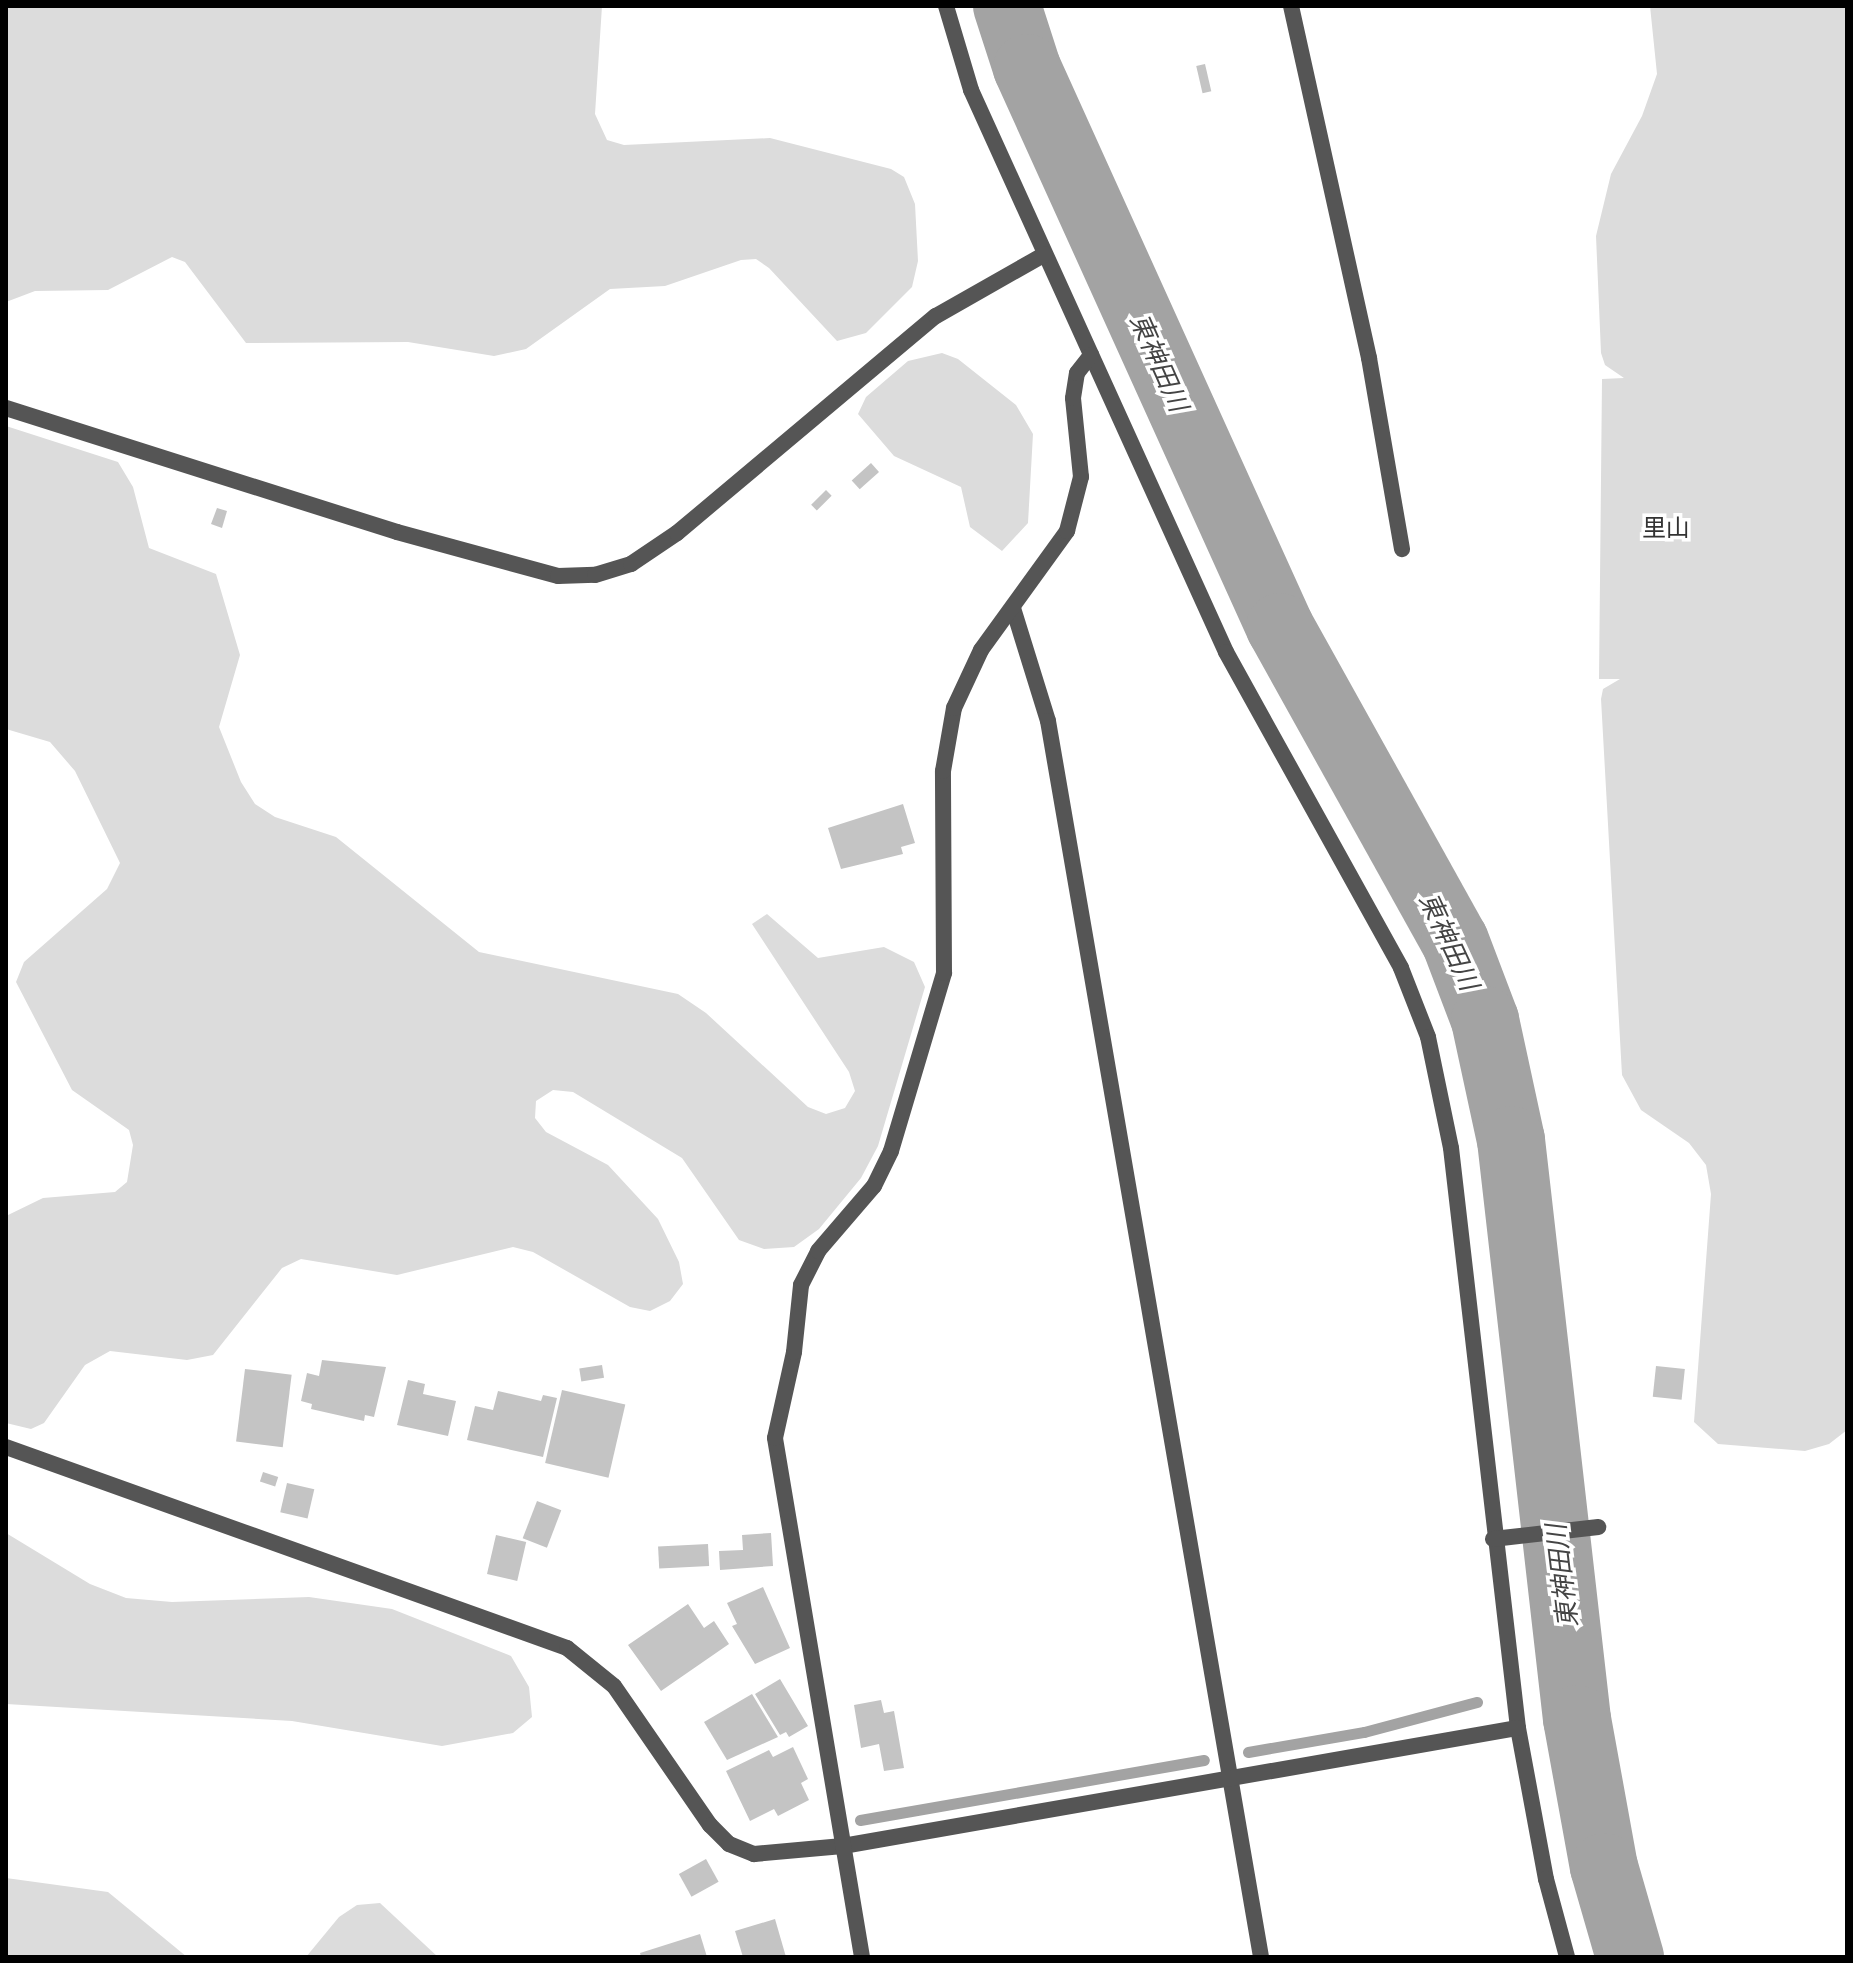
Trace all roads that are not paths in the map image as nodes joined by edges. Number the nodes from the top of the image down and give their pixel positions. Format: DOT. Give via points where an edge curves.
graph roads {
  1 [pos="946,6"];
  2 [pos="1291,6"];
  3 [pos="1045,254"];
  4 [pos="1091,355"];
  5 [pos="6,408"];
  6 [pos="1402,549"];
  7 [pos="1013,608"];
  8 [pos="6,1447"];
  9 [pos="1598,1527"];
  10 [pos="1498,1538"];
  11 [pos="1518,1728"];
  12 [pos="1230,1778"];
  13 [pos="843,1846"];
  14 [pos="862,1957"];
  15 [pos="1261,1957"];
  16 [pos="1567,1957"];
  1 -- 3 [label="street" via="971,90"];
  2 -- 6 [label="street" via="1369,358"];
  3 -- 4 [label="street"];
  3 -- 5 [label="street" via="936,316 677,533 631,564 595,575 558,576 397,532"];
  4 -- 7 [label="street" via="1077,373 1073,398 1081,477 1076,505 1067,531"];
  4 -- 10 [label="street" via="1230,662 1401,968 1424,1026 1451,1148"];
  7 -- 12 [label="street" via="1048,721"];
  7 -- 13 [label="street" via="965,678 946,739 944,973 891,1151 874,1186 818,1251 801,1285 794,1352 775,1438"];
  8 -- 13 [label="street" via="567,1648 614,1686 710,1825 729,1844 754,1854"];
  9 -- 10 [label="street"];
  10 -- 11 [label="street"];
  11 -- 12 [label="street"];
  11 -- 16 [label="street" via="1546,1879"];
  12 -- 13 [label="street"];
  12 -- 15 [label="street"];
  13 -- 14 [label="street"];
}
